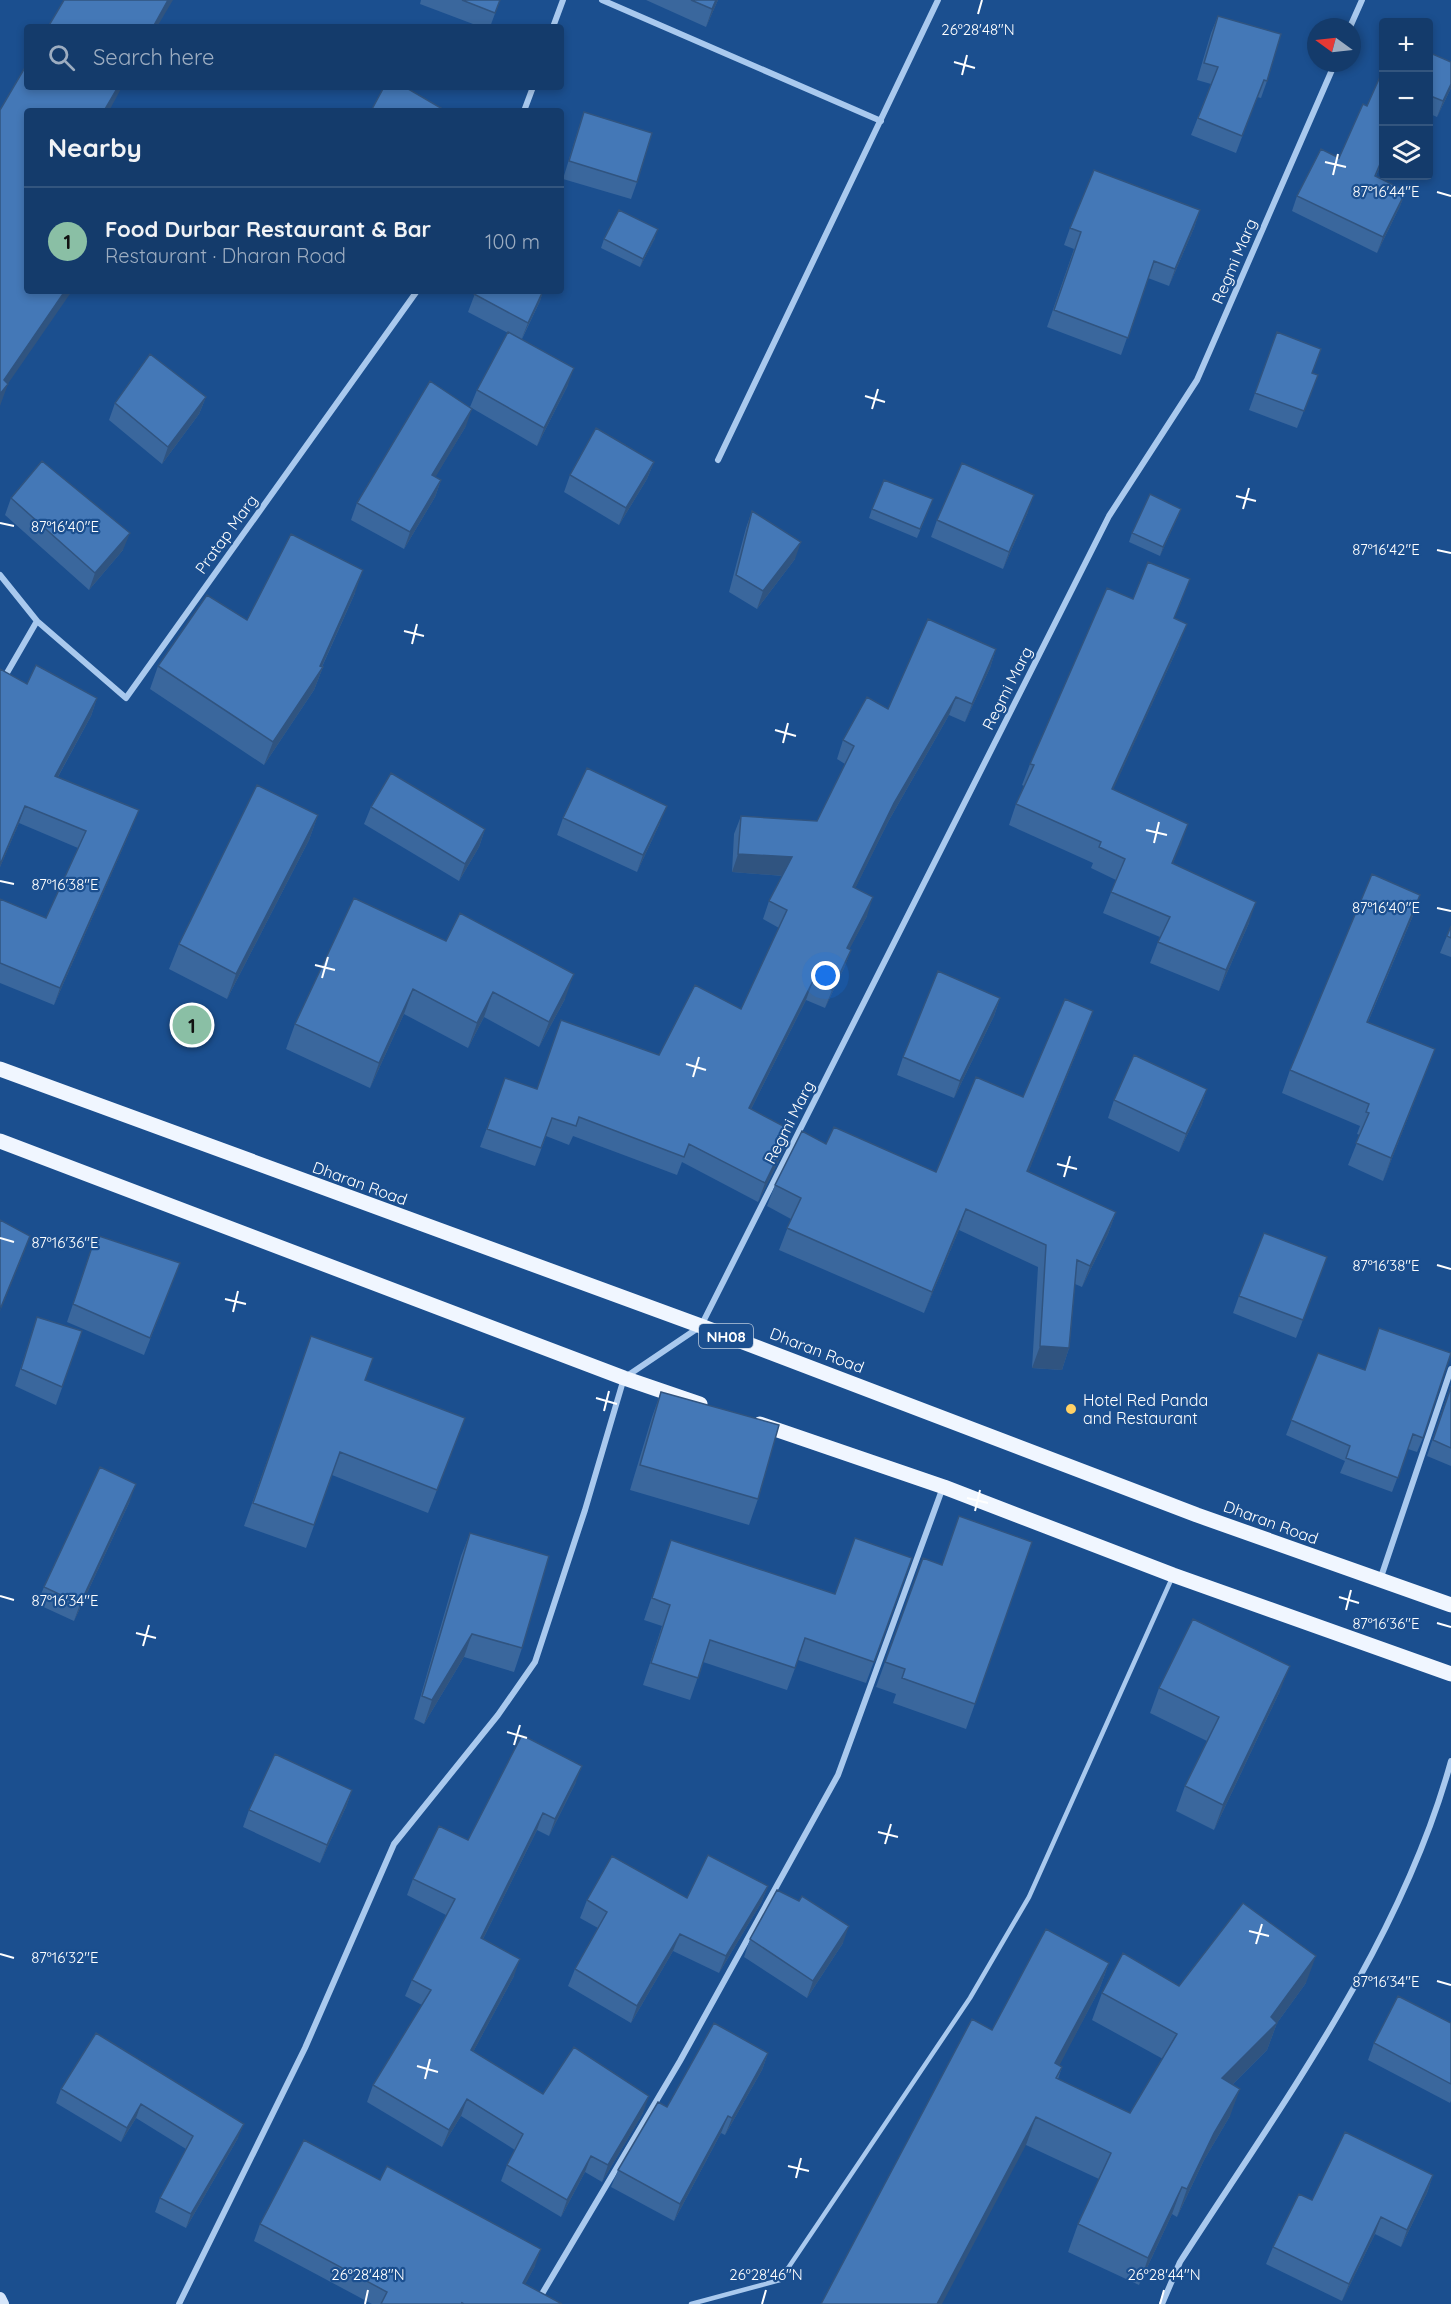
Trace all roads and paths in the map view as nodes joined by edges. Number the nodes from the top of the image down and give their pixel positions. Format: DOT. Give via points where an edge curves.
graph roads {
  1 [pos="563,0"];
  2 [pos="602,0"];
  3 [pos="938,0"];
  4 [pos="1362,0"];
  5 [pos="1354,18"];
  6 [pos="554,24"];
  7 [pos="1331,72"];
  8 [pos="531,90"];
  9 [pos="525,108"];
  10 [pos="881,122"];
  11 [pos="415,294"];
  12 [pos="718,460"];
  13 [pos="0,575"];
  14 [pos="37,621"];
  15 [pos="0,685"];
  16 [pos="0,1069"];
  17 [pos="0,1141"];
  18 [pos="701,1326"];
  19 [pos="1451,1369"];
  20 [pos="624,1378"];
  21 [pos="713,1408"];
  22 [pos="746,1419"];
  23 [pos="944,1487"];
  24 [pos="1173,1575"];
  25 [pos="1380,1580"];
  26 [pos="1451,1605"];
  27 [pos="1451,1674"];
  28 [pos="1451,1761"];
  29 [pos="0,2298"];
  30 [pos="3,2304"];
  31 [pos="179,2304"];
  32 [pos="536,2304"];
  33 [pos="691,2304"];
  34 [pos="1162,2304"];
  1 -- 6 [label="street"];
  2 -- 10 [label="street"];
  3 -- 10 [label="street"];
  4 -- 5 [label="street"];
  7 -- 18 [label="street, Regmi Marg" via="1197,380 1109,516"];
  8 -- 9 [label="street"];
  10 -- 12 [label="street"];
  11 -- 14 [label="street, Pratap Marg" via="126,698"];
  13 -- 14 [label="street"];
  14 -- 15 [label="street"];
  16 -- 18 [label="main road, Dharan Road / NH08"];
  17 -- 20 [label="main road"];
  18 -- 20 [label="street"];
  18 -- 25 [label="main road, Dharan Road / NH08" via="1197,1515"];
  19 -- 25 [label="street"];
  20 -- 21 [label="main road"];
  20 -- 31 [label="street" via="535,1662 498,1715 394,1844 305,2048"];
  22 -- 23 [label="main road"];
  23 -- 24 [label="main road"];
  23 -- 32 [label="street" via="838,1775 680,2061"];
  24 -- 27 [label="main road"];
  24 -- 33 [label="lane" via="1029,1897 970,1998 780,2280"];
  25 -- 26 [label="main road, Dharan Road / NH08"];
  28 -- 34 [label="street" via="1437,1813 1358,1985 1180,2262"];
  29 -- 30 [label="main road"];
}
